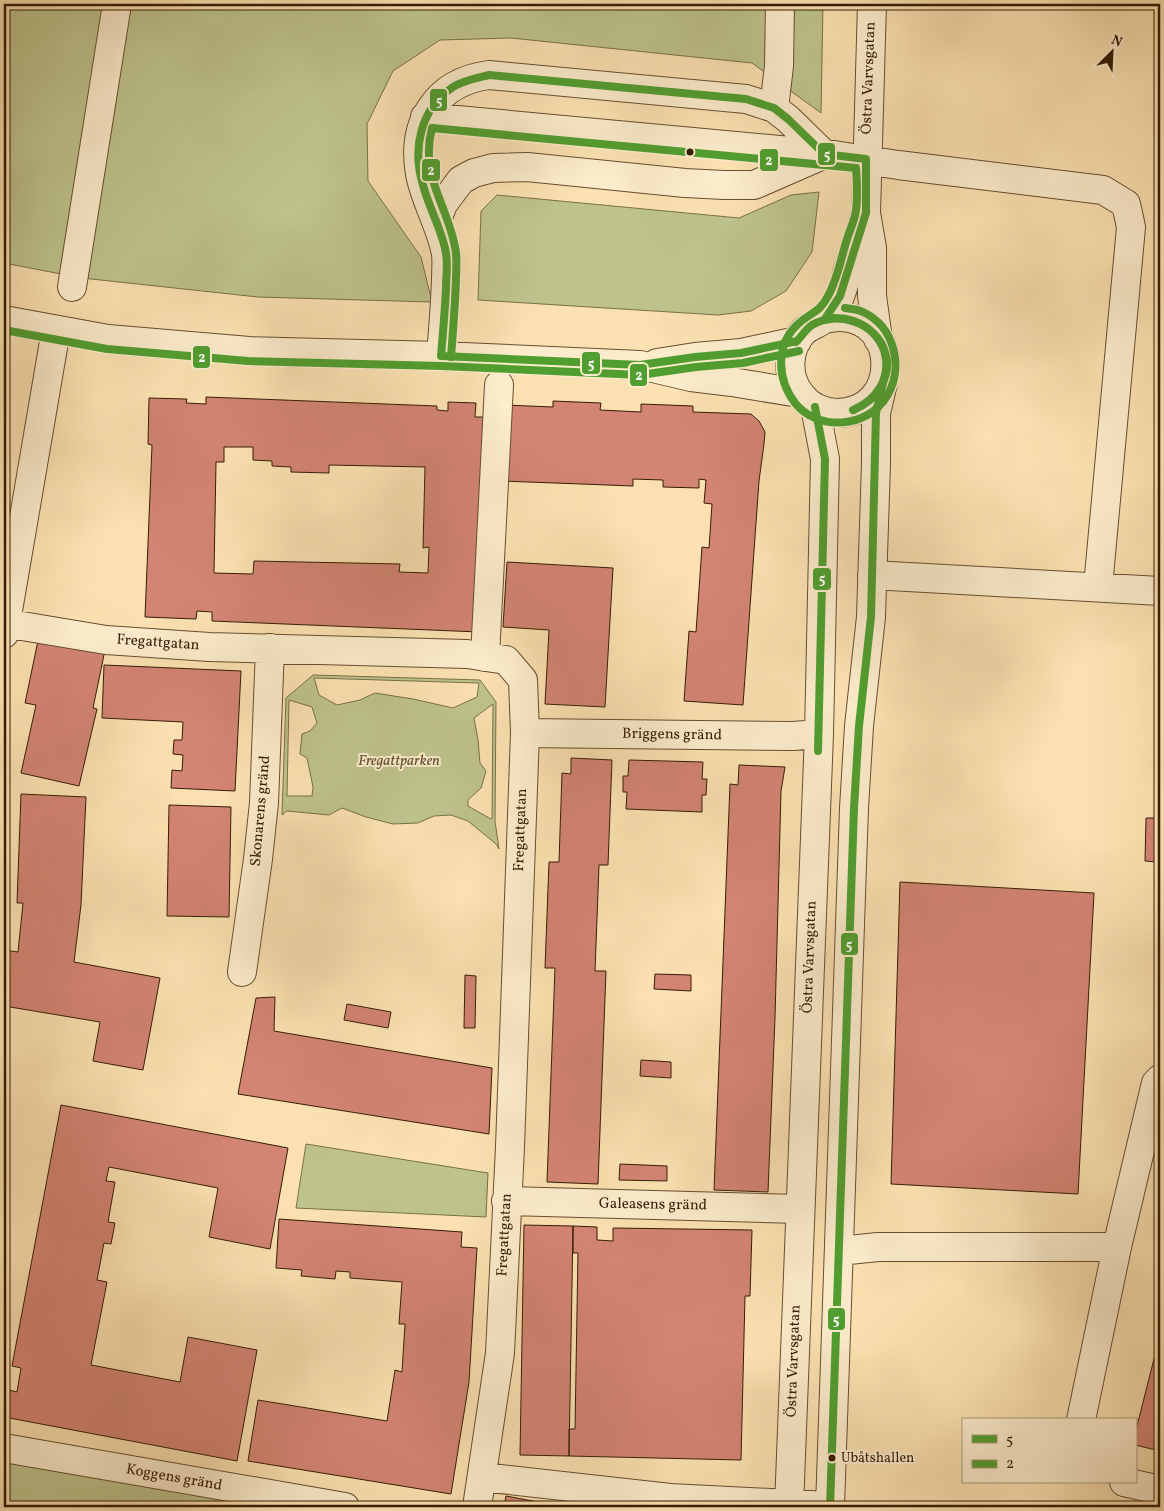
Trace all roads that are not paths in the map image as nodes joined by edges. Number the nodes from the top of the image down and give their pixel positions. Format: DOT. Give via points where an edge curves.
graph roads {
  1 [pos="117,4"];
  2 [pos="780,4"];
  3 [pos="872,4"];
  4 [pos="774,108"];
  5 [pos="425,118"];
  6 [pos="824,154"];
  7 [pos="866,159"];
  8 [pos="866,213"];
  9 [pos="437,220"];
  10 [pos="72,287"];
  11 [pos="825,319"];
  12 [pos="4,320"];
  13 [pos="56,330"];
  14 [pos="878,339"];
  15 [pos="797,341"];
  16 [pos="441,356"];
  17 [pos="640,366"];
  18 [pos="883,383"];
  19 [pos="499,385"];
  20 [pos="807,400"];
  21 [pos="872,575"];
  22 [pos="1098,587"];
  23 [pos="1160,591"];
  24 [pos="4,627"];
  25 [pos="270,648"];
  26 [pos="485,657"];
  27 [pos="525,733"];
  28 [pos="819,734"];
  29 [pos="242,972"];
  30 [pos="1160,1079"];
  31 [pos="506,1201"];
  32 [pos="799,1209"];
  33 [pos="1117,1247"];
  34 [pos="839,1251"];
  35 [pos="1081,1418"];
  36 [pos="4,1448"];
  37 [pos="483,1477"];
  38 [pos="1133,1484"];
  39 [pos="1160,1490"];
  40 [pos="789,1506"];
  41 [pos="345,1507"];
  42 [pos="477,1507"];
  43 [pos="830,1507"];
  1 -- 10 [label="street"];
  2 -- 4 [label="street" via="779,66"];
  3 -- 7 [label="street, Östra Varvsgatan"];
  4 -- 5 [label="street" via="746,99 489,75 470,79 440,96"];
  4 -- 6 [label="street"];
  5 -- 6 [label="street"];
  5 -- 9 [label="street" via="419,139 420,174"];
  6 -- 7 [label="street"];
  6 -- 9 [label="street" via="754,185 685,183 527,167 493,168 461,180 443,204"];
  7 -- 8 [label="street, Östra Varvsgatan"];
  7 -- 22 [label="street" via="1103,190 1126,204 1131,227"];
  8 -- 11 [label="street, Östra Varvsgatan" via="840,296"];
  8 -- 14 [label="street, Östra Varvsgatan" via="872,248 872,296"];
  9 -- 16 [label="street" via="446,255"];
  11 -- 14 [label="street" via="855,320 868,327"];
  11 -- 15 [label="street" via="811,326"];
  12 -- 13 [label="street"];
  13 -- 16 [label="street" via="108,339 249,351"];
  13 -- 24 [label="street"];
  14 -- 18 [label="street" via="885,352 887,368"];
  15 -- 17 [label="street" via="740,353"];
  15 -- 20 [label="street" via="790,370 794,383"];
  16 -- 17 [label="street"];
  17 -- 20 [label="street" via="732,382"];
  18 -- 20 [label="street" via="875,396 862,407 847,413 830,413"];
  18 -- 21 [label="street" via="876,414"];
  19 -- 26 [label="street"];
  20 -- 28 [label="street, Östra Varvsgatan" via="825,459"];
  21 -- 22 [label="street"];
  21 -- 34 [label="street" via="854,808"];
  22 -- 23 [label="street"];
  24 -- 25 [label="street, Fregattgatan" via="106,640"];
  25 -- 26 [label="street, Fregattgatan"];
  25 -- 29 [label="street, Skonarens gränd" via="264,803"];
  26 -- 27 [label="street, Fregattgatan" via="506,660 523,680"];
  27 -- 28 [label="street, Briggens gränd"];
  27 -- 31 [label="street, Fregattgatan"];
  28 -- 32 [label="street, Östra Varvsgatan"];
  30 -- 33 [label="street" via="1156,1083"];
  31 -- 32 [label="street, Galeasens gränd"];
  31 -- 37 [label="street, Fregattgatan" via="500,1353"];
  32 -- 40 [label="street, Östra Varvsgatan"];
  33 -- 34 [label="street" via="878,1247"];
  33 -- 35 [label="street"];
  34 -- 43 [label="street"];
  36 -- 41 [label="street, Koggens gränd"];
  37 -- 40 [label="street" via="670,1498"];
  37 -- 42 [label="street, Fregattgatan"];
  38 -- 39 [label="street"];
  40 -- 43 [label="street"];
}
